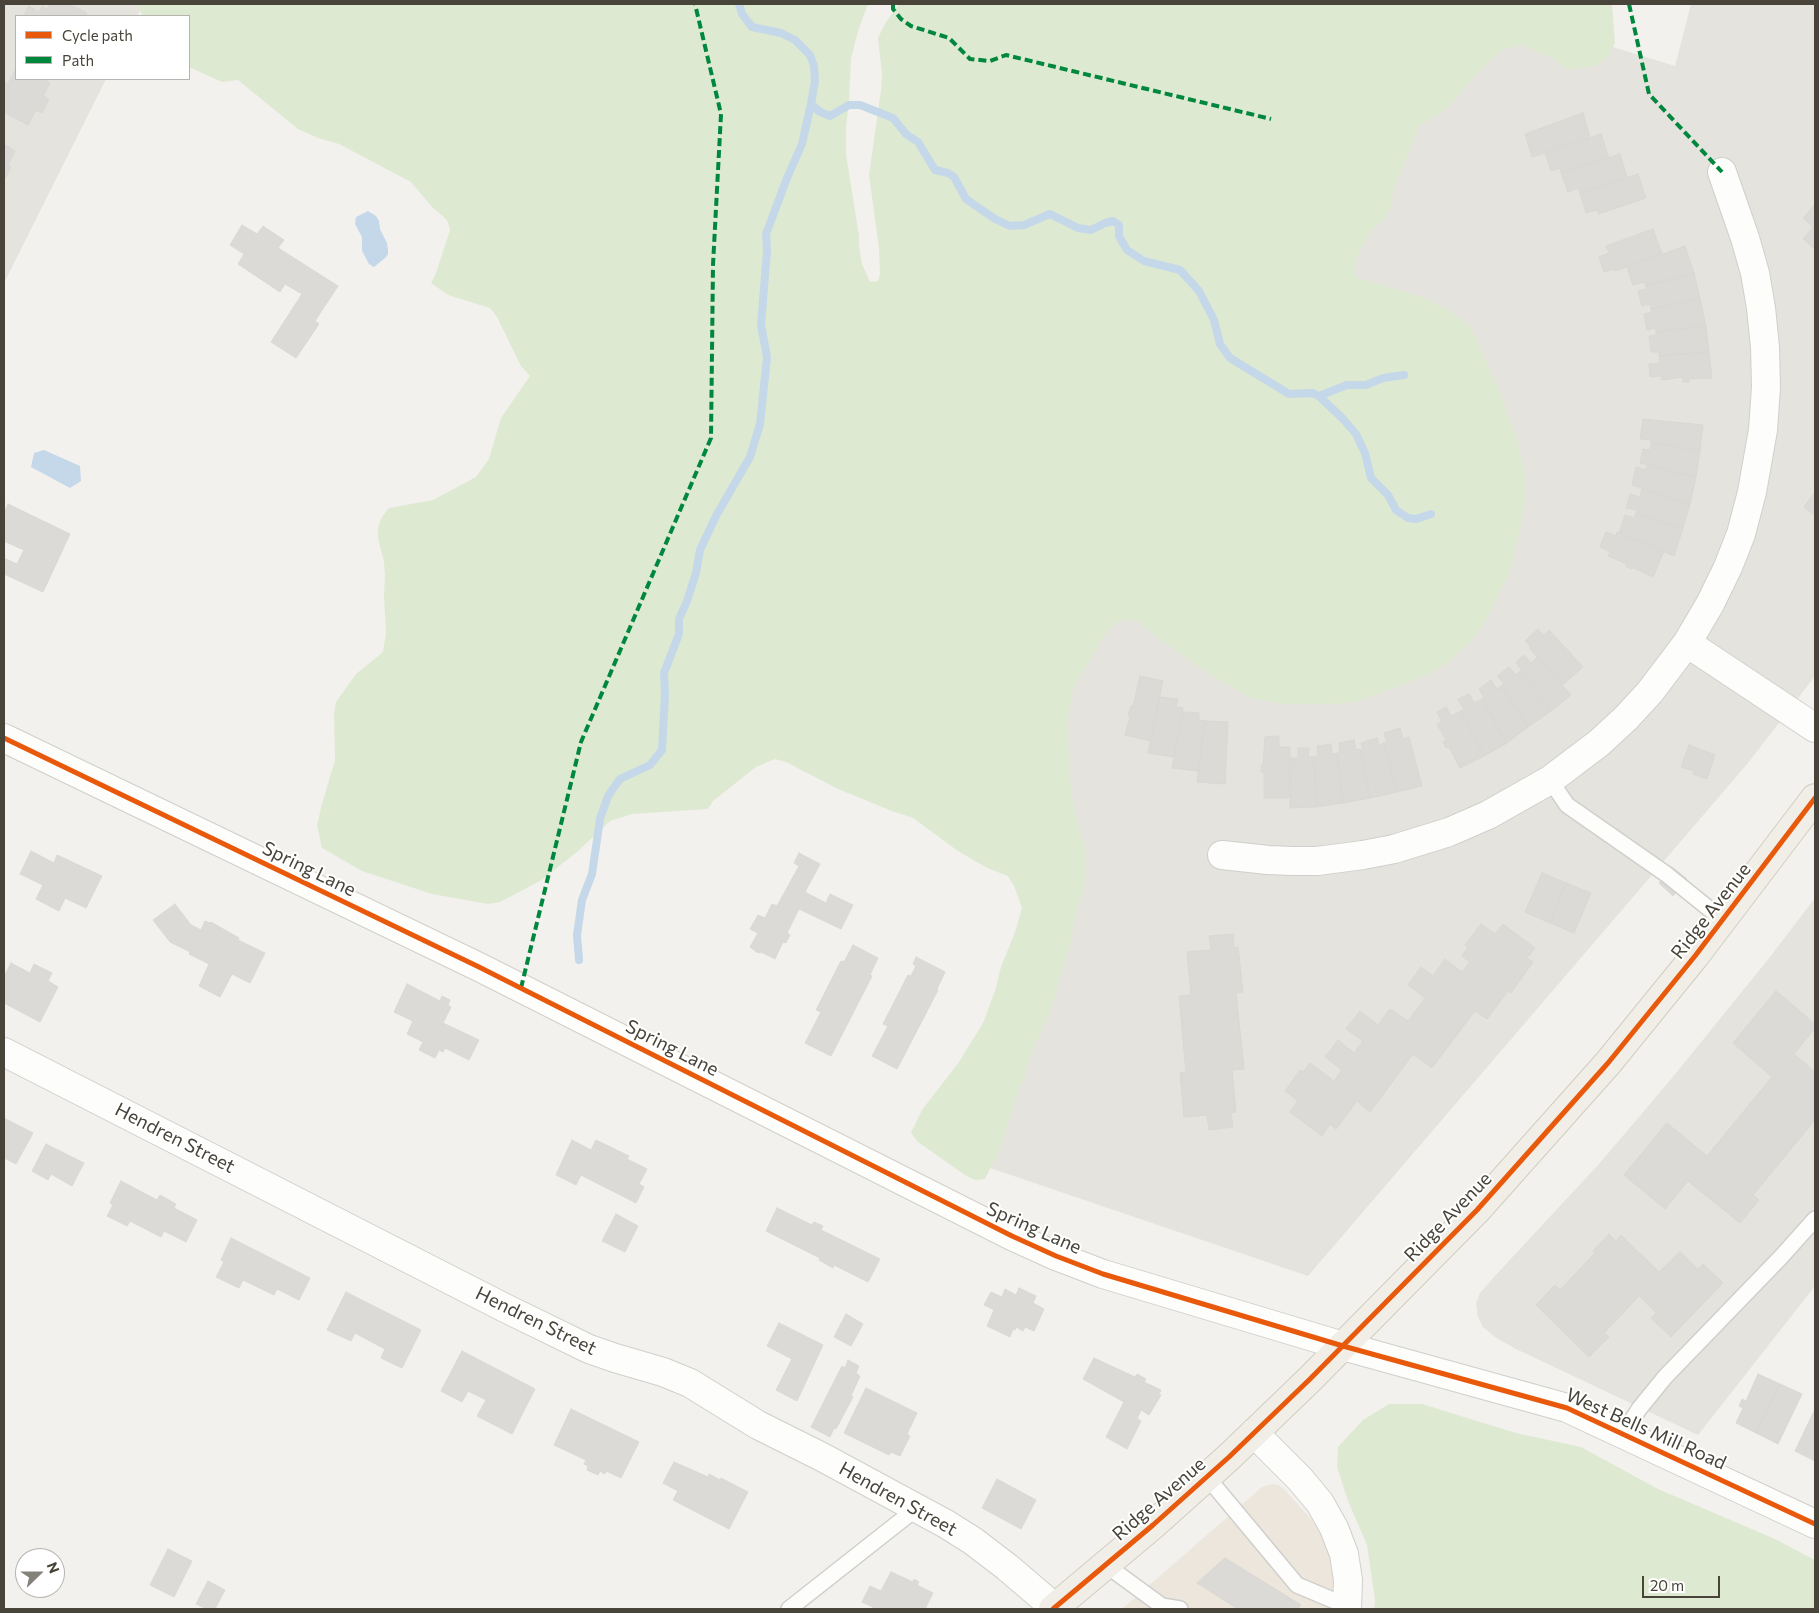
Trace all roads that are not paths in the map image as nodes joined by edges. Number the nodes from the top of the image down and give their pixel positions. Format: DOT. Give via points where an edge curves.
graph roads {
  1 [pos="1722,172"];
  2 [pos="1686,643"];
  3 [pos="1815,728"];
  4 [pos="4,738"];
  5 [pos="1550,780"];
  6 [pos="1815,798"];
  7 [pos="1222,855"];
  8 [pos="1723,920"];
  9 [pos="4,1052"];
  10 [pos="1815,1218"];
  11 [pos="1343,1346"];
  12 [pos="1624,1433"];
  13 [pos="1254,1434"];
  14 [pos="1207,1478"];
  15 [pos="917,1508"];
  16 [pos="1815,1524"];
  17 [pos="1106,1565"];
  18 [pos="1335,1606"];
  19 [pos="1054,1608"];
  20 [pos="789,1609"];
  21 [pos="1180,1609"];
  1 -- 2 [label="street" via="1745,238 1762,308 1766,388 1763,430 1741,534 1710,604"];
  2 -- 3 [label="street"];
  2 -- 5 [label="street" via="1626,718"];
  4 -- 11 [label="street, Spring Lane" via="479,967 1020,1240 1103,1274"];
  5 -- 7 [label="street" via="1488,815 1449,832 1394,849 1317,861"];
  5 -- 8 [label="lane" via="1567,805 1666,874"];
  6 -- 8 [label="main road, Ridge Avenue"];
  8 -- 11 [label="main road, Ridge Avenue" via="1608,1063 1484,1202"];
  9 -- 15 [label="street, Hendren Street" via="505,1308 589,1348 690,1383 758,1425"];
  10 -- 12 [label="lane" via="1664,1377"];
  11 -- 12 [label="street, West Bells Mill Road" via="1567,1408"];
  11 -- 13 [label="main road, Ridge Avenue"];
  12 -- 16 [label="street, West Bells Mill Road"];
  13 -- 14 [label="main road, Ridge Avenue"];
  13 -- 18 [label="street" via="1300,1479 1320,1503 1334,1528 1344,1554 1348,1580"];
  14 -- 17 [label="main road, Ridge Avenue"];
  14 -- 18 [label="lane" via="1297,1585"];
  15 -- 19 [label="street, Hendren Street" via="973,1541"];
  15 -- 20 [label="lane"];
  17 -- 19 [label="main road, Ridge Avenue"];
  17 -- 21 [label="lane" via="1162,1606"];
}
